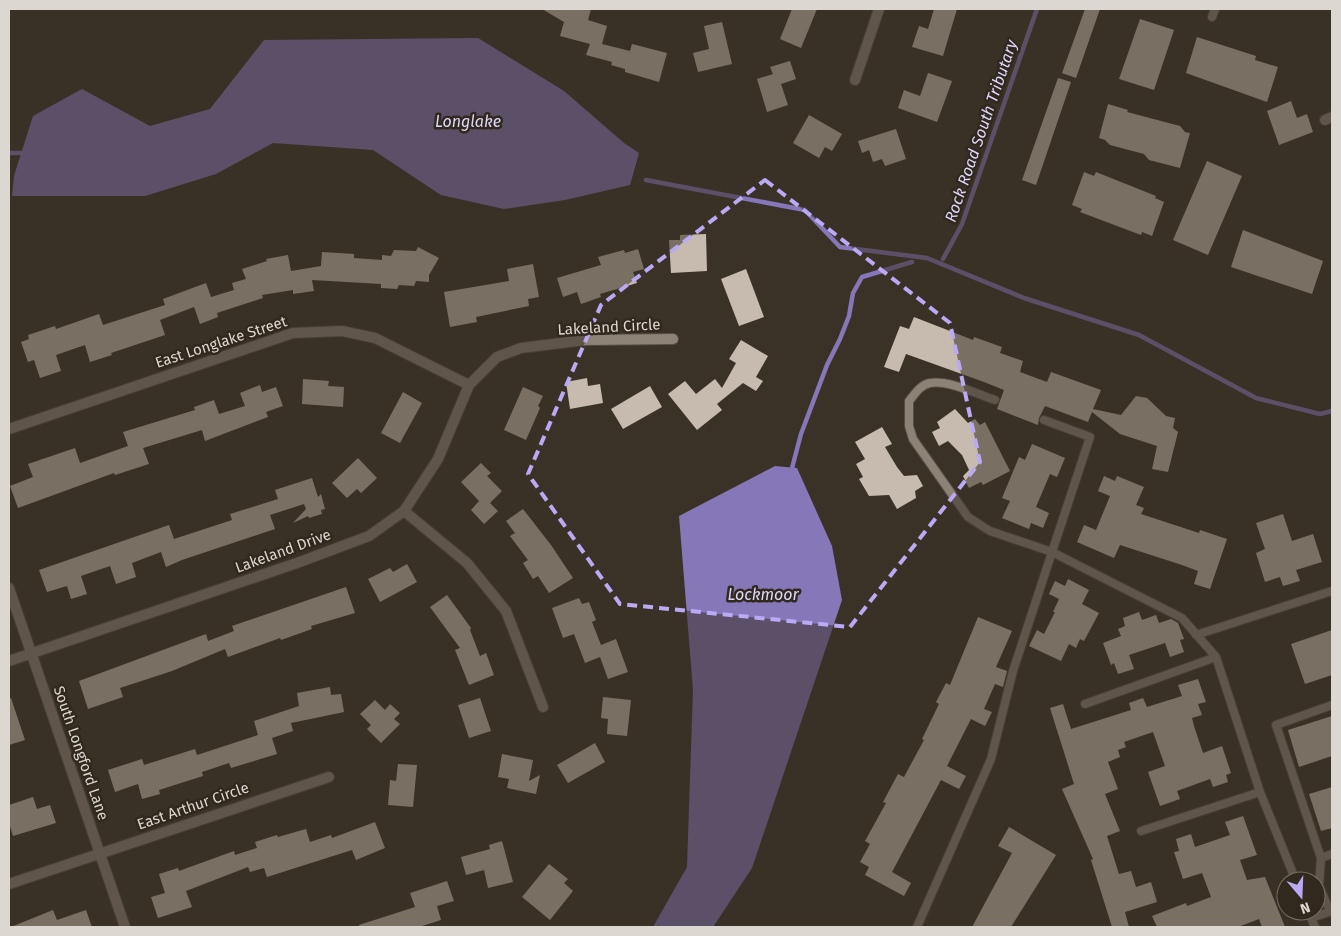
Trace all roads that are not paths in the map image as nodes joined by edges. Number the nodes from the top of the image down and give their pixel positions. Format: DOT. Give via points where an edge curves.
graph roads {
  1 [pos="879,9"];
  2 [pos="854,80"];
  3 [pos="673,338"];
  4 [pos="469,385"];
  5 [pos="995,400"];
  6 [pos="1044,420"];
  7 [pos="9,429"];
  8 [pos="404,511"];
  9 [pos="1052,552"];
  10 [pos="9,588"];
  11 [pos="1332,591"];
  12 [pos="1196,635"];
  13 [pos="31,654"];
  14 [pos="1216,657"];
  15 [pos="9,661"];
  16 [pos="1084,704"];
  17 [pos="1332,705"];
  18 [pos="543,708"];
  19 [pos="329,776"];
  20 [pos="1260,792"];
  21 [pos="1141,831"];
  22 [pos="99,854"];
  23 [pos="1332,854"];
  24 [pos="1321,858"];
  25 [pos="1292,871"];
  26 [pos="9,884"];
  27 [pos="1331,911"];
  28 [pos="125,927"];
  29 [pos="917,927"];
  1 -- 2 [label="street"];
  3 -- 4 [label="street, Lakeland Circle" via="585,340 521,348 498,357"];
  4 -- 7 [label="street, East Longlake Street" via="375,338 342,331 293,334"];
  4 -- 8 [label="street, Lakeland Drive" via="438,459"];
  5 -- 9 [label="lane" via="946,384 930,383 920,388 909,401 909,426 913,438 968,517 990,531"];
  6 -- 9 [label="lane" via="1090,437"];
  8 -- 13 [label="street, Lakeland Drive" via="369,536"];
  8 -- 18 [label="street" via="467,562 506,611"];
  9 -- 12 [label="lane" via="1182,618"];
  9 -- 29 [label="lane" via="1013,671 991,759"];
  10 -- 13 [label="street, South Longford Lane"];
  11 -- 12 [label="lane"];
  12 -- 14 [label="lane"];
  13 -- 15 [label="street"];
  13 -- 22 [label="street, South Longford Lane"];
  14 -- 16 [label="lane"];
  14 -- 20 [label="lane"];
  17 -- 24 [label="lane" via="1276,725"];
  19 -- 22 [label="street, East Arthur Circle"];
  20 -- 21 [label="lane"];
  20 -- 25 [label="lane"];
  22 -- 26 [label="street, East Arthur Circle"];
  22 -- 28 [label="street, South Longford Lane"];
  23 -- 24 [label="lane"];
  24 -- 27 [label="lane" via="1319,886"];
}
